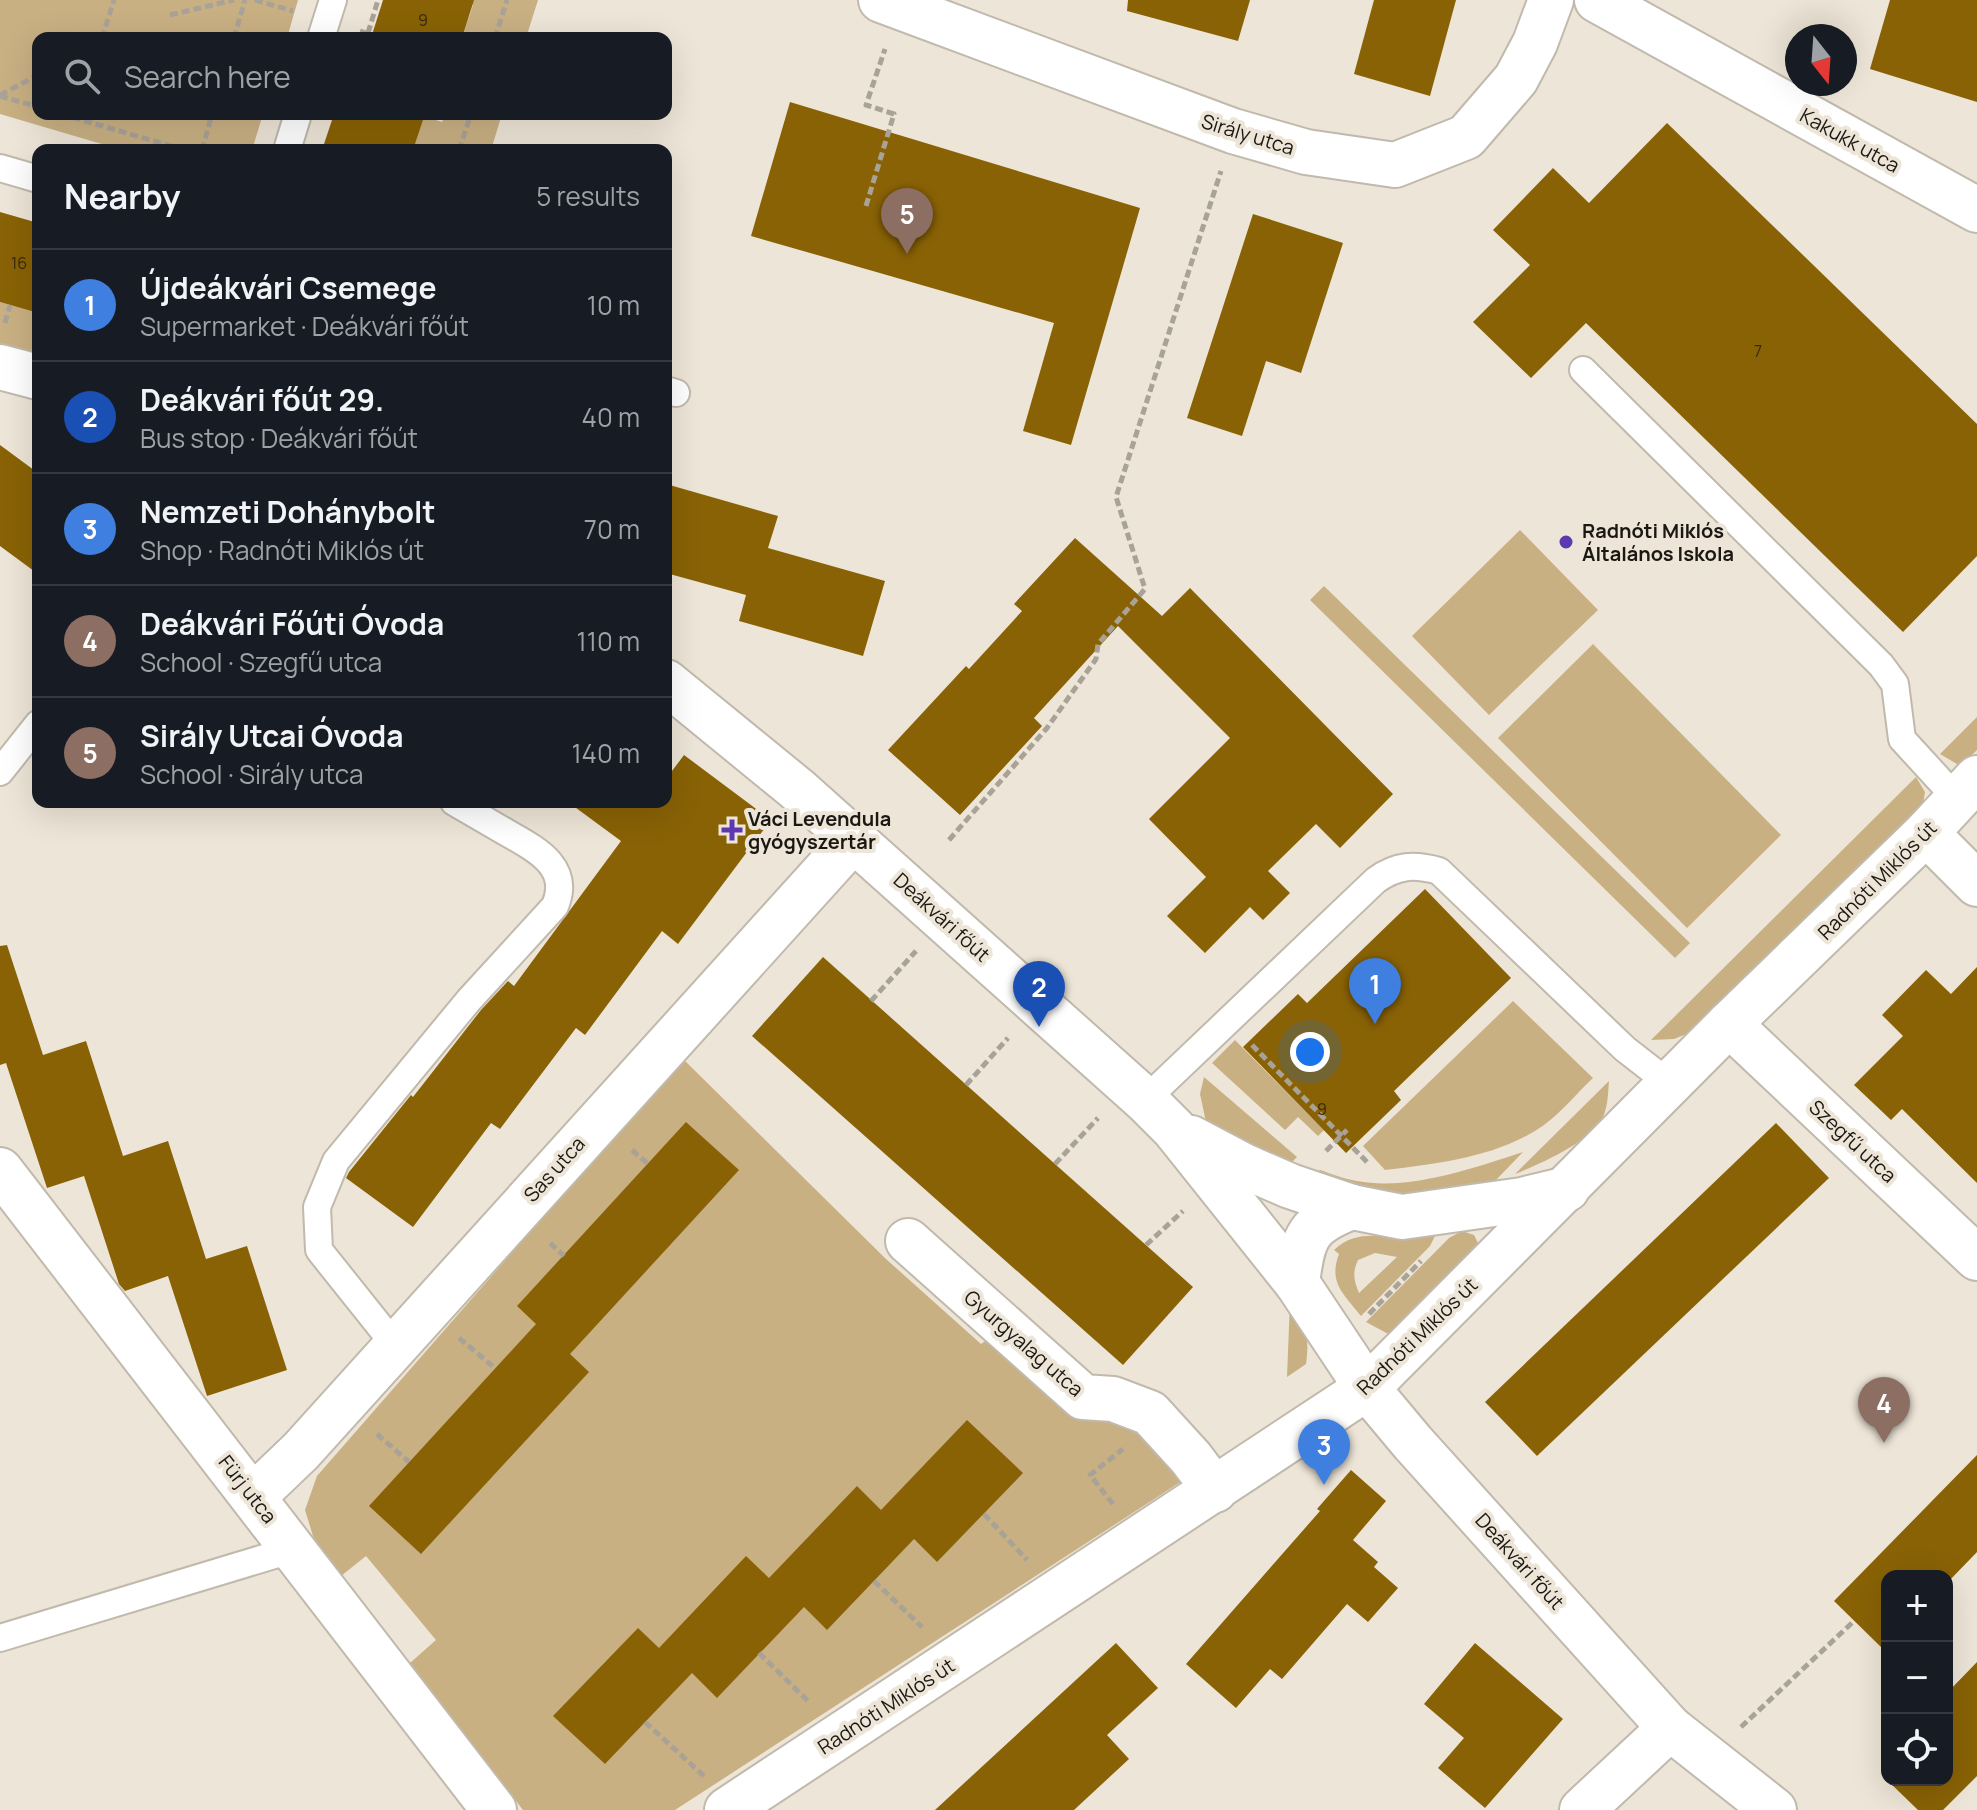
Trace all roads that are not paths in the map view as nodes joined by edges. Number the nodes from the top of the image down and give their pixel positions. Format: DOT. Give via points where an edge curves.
graph roads {
  1 [pos="333,0"];
  2 [pos="1551,0"];
  3 [pos="1597,0"];
  4 [pos="885,20"];
  5 [pos="323,32"];
  6 [pos="296,120"];
  7 [pos="289,144"];
  8 [pos="0,168"];
  9 [pos="32,177"];
  10 [pos="1977,210"];
  11 [pos="0,367"];
  12 [pos="1583,370"];
  13 [pos="32,375"];
  14 [pos="672,687"];
  15 [pos="32,732"];
  16 [pos="0,772"];
  17 [pos="1967,788"];
  18 [pos="464,808"];
  19 [pos="1926,833"];
  20 [pos="854,839"];
  21 [pos="1977,884"];
  22 [pos="1729,1024"];
  23 [pos="1670,1084"];
  24 [pos="1159,1114"];
  25 [pos="0,1170"];
  26 [pos="1567,1189"];
  27 [pos="1352,1207"];
  28 [pos="908,1241"];
  29 [pos="1977,1258"];
  30 [pos="1297,1283"];
  31 [pos="394,1344"];
  32 [pos="1367,1388"];
  33 [pos="1215,1490"];
  34 [pos="253,1497"];
  35 [pos="294,1549"];
  36 [pos="0,1638"];
  37 [pos="1670,1728"];
  38 [pos="715,1793"];
  39 [pos="494,1810"];
  40 [pos="1582,1810"];
  41 [pos="1774,1810"];
  1 -- 5 [label="lane"];
  2 -- 4 [label="street, Sirály utca" via="1516,79 1466,137 1395,165 1306,152"];
  3 -- 10 [label="street, Kakukk utca"];
  6 -- 7 [label="lane"];
  8 -- 9 [label="lane"];
  11 -- 13 [label="street"];
  12 -- 17 [label="lane" via="1881,665 1895,684 1902,739"];
  14 -- 20 [label="street, Deákvári főút"];
  15 -- 16 [label="lane"];
  17 -- 19 [label="street, Radnóti Miklós út"];
  18 -- 31 [label="lane" via="542,853 556,871 560,892 555,906 336,1161 317,1207 319,1250"];
  19 -- 21 [label="street"];
  19 -- 22 [label="street, Radnóti Miklós út"];
  20 -- 24 [label="street, Deákvári főút"];
  20 -- 31 [label="street, Sas utca"];
  22 -- 23 [label="street, Radnóti Miklós út"];
  22 -- 29 [label="street, Szegfű utca"];
  23 -- 24 [label="lane" via="1625,1049 1439,871 1403,866 1376,880 1228,1021"];
  23 -- 26 [label="street, Radnóti Miklós út"];
  24 -- 27 [label="street, Deákvári főút" via="1274,1180"];
  24 -- 30 [label="street, Deákvári főút"];
  25 -- 34 [label="street, Fürj utca"];
  26 -- 27 [label="street, Deákvári főút" via="1402,1217"];
  26 -- 32 [label="street, Radnóti Miklós út"];
  27 -- 30 [label="street" via="1324,1218 1310,1233 1301,1251"];
  28 -- 33 [label="street, Gyurgyalag utca" via="1083,1397 1113,1399 1150,1413"];
  30 -- 32 [label="street, Deákvári főút"];
  31 -- 34 [label="street, Sas utca" via="301,1451"];
  32 -- 33 [label="street, Radnóti Miklós út"];
  32 -- 37 [label="street, Deákvári főút"];
  33 -- 38 [label="street, Radnóti Miklós út"];
  34 -- 35 [label="street, Fürj utca"];
  35 -- 36 [label="lane"];
  35 -- 39 [label="street, Fürj utca"];
  37 -- 40 [label="street"];
  37 -- 41 [label="street, Deákvári főút"];
}
